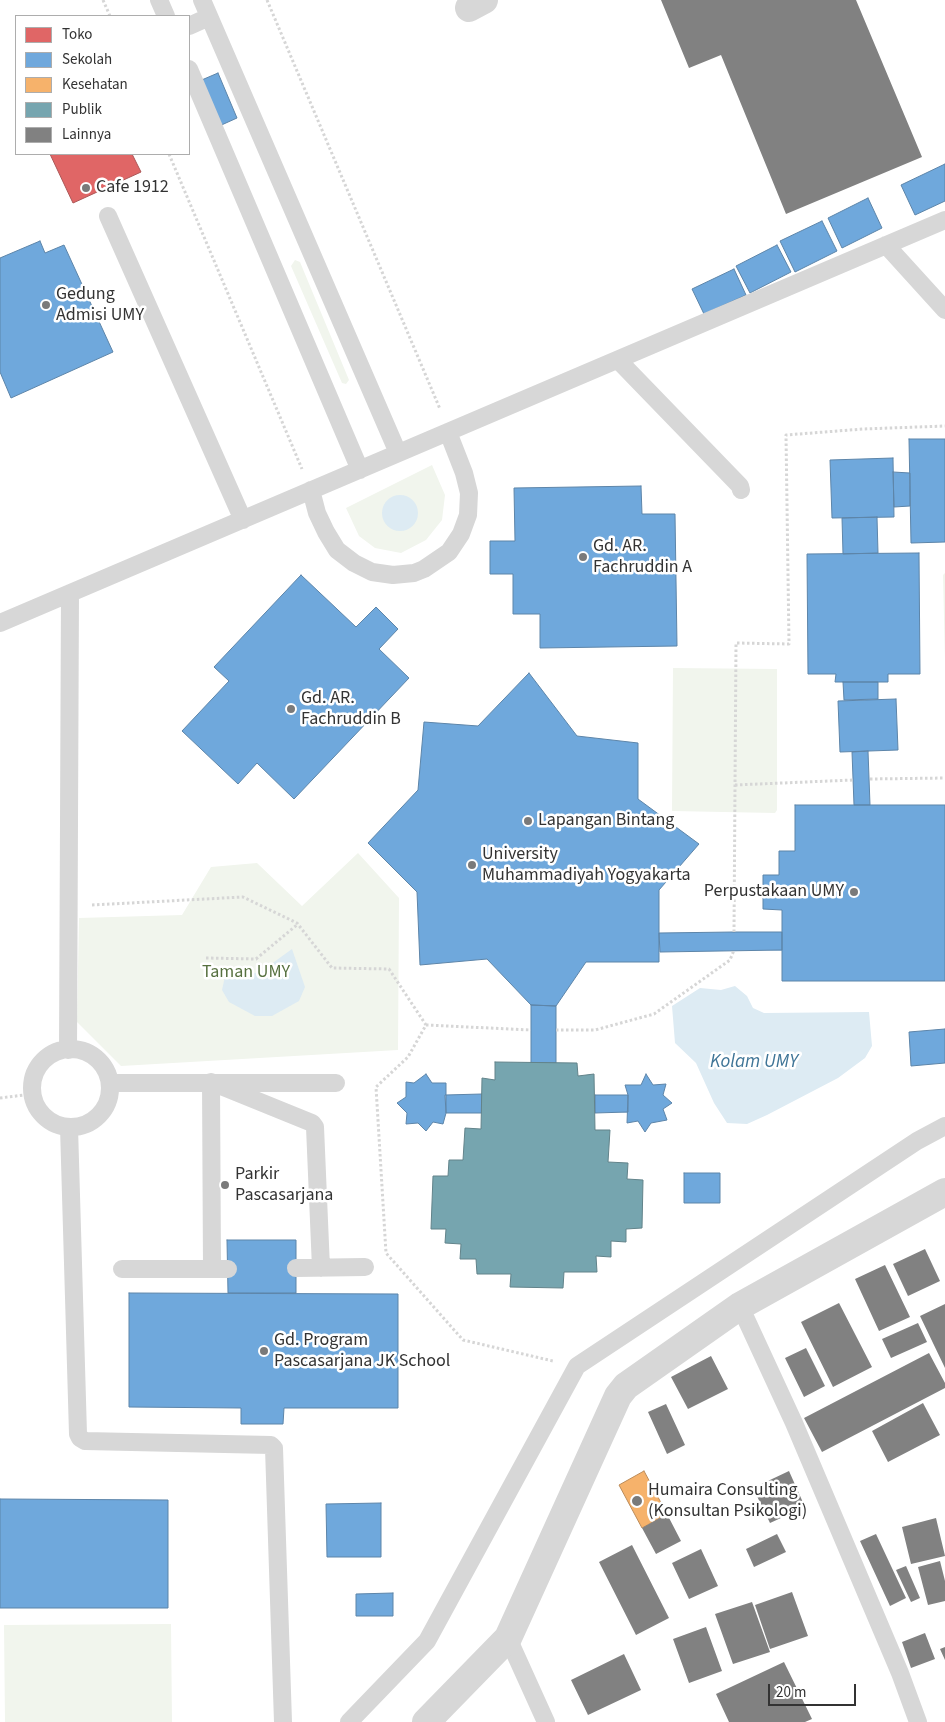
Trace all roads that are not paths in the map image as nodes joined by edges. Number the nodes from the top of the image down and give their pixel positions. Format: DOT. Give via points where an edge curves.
graph roads {
  1 [pos="159,0"];
  2 [pos="202,0"];
  3 [pos="166,15"];
  4 [pos="209,17"];
  5 [pos="190,26"];
  6 [pos="190,71"];
  7 [pos="108,216"];
  8 [pos="945,220"];
  9 [pos="886,245"];
  10 [pos="945,310"];
  11 [pos="618,360"];
  12 [pos="448,432"];
  13 [pos="398,453"];
  14 [pos="360,470"];
  15 [pos="311,490"];
  16 [pos="742,490"];
  17 [pos="243,520"];
  18 [pos="70,593"];
  19 [pos="0,623"];
  20 [pos="68,1050"];
  21 [pos="211,1082"];
  22 [pos="111,1083"];
  23 [pos="336,1083"];
  24 [pos="945,1126"];
  25 [pos="69,1128"];
  26 [pos="945,1192"];
  27 [pos="365,1267"];
  28 [pos="296,1268"];
  29 [pos="321,1268"];
  30 [pos="122,1269"];
  31 [pos="740,1306"];
  32 [pos="508,1638"];
  33 [pos="283,1722"];
  34 [pos="349,1722"];
  35 [pos="426,1722"];
  36 [pos="546,1722"];
  37 [pos="918,1722"];
  1 -- 3 [label="lane"];
  2 -- 4 [label="lane"];
  4 -- 5 [label="lane"];
  4 -- 13 [label="lane"];
  6 -- 14 [label="lane"];
  7 -- 17 [label="lane"];
  8 -- 9 [label="lane"];
  9 -- 10 [label="lane"];
  9 -- 11 [label="lane"];
  11 -- 12 [label="lane"];
  11 -- 16 [label="lane"];
  12 -- 13 [label="lane"];
  12 -- 15 [label="lane" via="469,493 468,514 461,534 449,552 424,569 393,576 372,572 354,563 337,550 326,532"];
  13 -- 14 [label="lane"];
  14 -- 15 [label="lane"];
  15 -- 17 [label="lane"];
  17 -- 18 [label="lane"];
  18 -- 19 [label="lane"];
  18 -- 20 [label="lane"];
  20 -- 22 [label="lane" via="83,1051 96,1057 106,1068"];
  20 -- 25 [label="lane" via="56,1051 45,1058 32,1080 32,1094 44,1117"];
  21 -- 22 [label="lane"];
  21 -- 23 [label="lane"];
  21 -- 29 [label="lane" via="315,1127"];
  21 -- 30 [label="lane" via="220,1269"];
  22 -- 25 [label="lane" via="108,1105 92,1122"];
  24 -- 34 [label="lane" via="917,1141 577,1366 427,1641"];
  25 -- 33 [label="lane" via="78,1434 85,1440 271,1445 274,1448"];
  26 -- 31 [label="street"];
  27 -- 29 [label="lane"];
  28 -- 29 [label="lane"];
  31 -- 32 [label="street" via="622,1391"];
  31 -- 37 [label="lane" via="797,1432"];
  32 -- 35 [label="street"];
  32 -- 36 [label="lane"];
}
